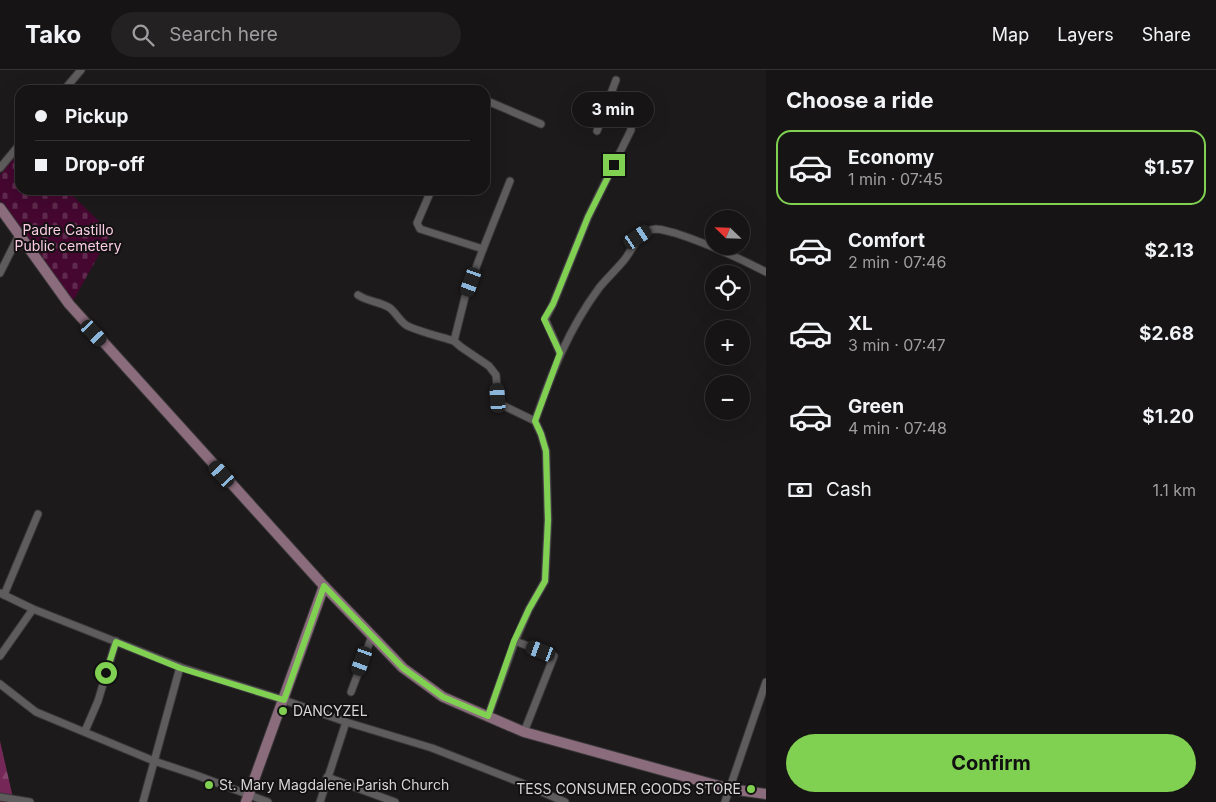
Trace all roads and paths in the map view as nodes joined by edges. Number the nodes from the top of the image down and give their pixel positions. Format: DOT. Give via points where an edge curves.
graph roads {
  1 [pos="81,70"];
  2 [pos="616,80"];
  3 [pos="68,85"];
  4 [pos="490,102"];
  5 [pos="606,111"];
  6 [pos="541,124"];
  7 [pos="597,131"];
  8 [pos="15,150"];
  9 [pos="0,168"];
  10 [pos="510,181"];
  11 [pos="429,195"];
  12 [pos="0,208"];
  13 [pos="19,234"];
  14 [pos="484,249"];
  15 [pos="766,272"];
  16 [pos="0,273"];
  17 [pos="358,295"];
  18 [pos="454,341"];
  19 [pos="560,353"];
  20 [pos="535,421"];
  21 [pos="38,514"];
  22 [pos="324,586"];
  23 [pos="2,594"];
  24 [pos="33,609"];
  25 [pos="372,636"];
  26 [pos="514,641"];
  27 [pos="116,642"];
  28 [pos="0,656"];
  29 [pos="180,668"];
  30 [pos="766,682"];
  31 [pos="0,684"];
  32 [pos="351,692"];
  33 [pos="284,700"];
  34 [pos="488,716"];
  35 [pos="346,722"];
  36 [pos="85,731"];
  37 [pos="524,732"];
  38 [pos="154,761"];
  39 [pos="327,777"];
  40 [pos="730,789"];
  41 [pos="546,794"];
  42 [pos="766,794"];
  43 [pos="0,796"];
  44 [pos="248,798"];
  45 [pos="30,802"];
  46 [pos="143,802"];
  47 [pos="268,802"];
  48 [pos="320,802"];
  49 [pos="396,802"];
  50 [pos="543,802"];
  51 [pos="565,802"];
  52 [pos="725,802"];
  1 -- 3 [label="street"];
  2 -- 5 [label="street"];
  4 -- 6 [label="street"];
  5 -- 7 [label="street"];
  5 -- 19 [label="street" via="624,119 631,125 631,130 588,217 544,319"];
  8 -- 9 [label="street"];
  10 -- 14 [label="street"];
  11 -- 14 [label="street" via="417,223 420,229"];
  12 -- 13 [label="street"];
  13 -- 16 [label="street"];
  13 -- 22 [label="street" via="69,304"];
  14 -- 18 [label="street" via="463,304"];
  15 -- 19 [label="street" via="679,235 658,229 648,231 638,237 625,259 600,287"];
  17 -- 18 [label="street" via="389,308 405,324"];
  18 -- 20 [label="street" via="489,366 496,375 498,398 502,405"];
  19 -- 20 [label="street"];
  20 -- 26 [label="street" via="546,451 548,520 545,581"];
  21 -- 23 [label="street"];
  22 -- 25 [label="street"];
  22 -- 33 [label="street"];
  23 -- 24 [label="street"];
  24 -- 27 [label="street"];
  24 -- 28 [label="street"];
  25 -- 32 [label="street"];
  25 -- 34 [label="street" via="403,668 443,697"];
  26 -- 34 [label="street"];
  26 -- 37 [label="street" via="554,656"];
  27 -- 29 [label="street"];
  27 -- 36 [label="street"];
  29 -- 33 [label="street"];
  29 -- 38 [label="street"];
  30 -- 40 [label="street"];
  31 -- 36 [label="street" via="36,712"];
  33 -- 35 [label="street"];
  33 -- 44 [label="street"];
  34 -- 37 [label="street"];
  35 -- 39 [label="street"];
  35 -- 41 [label="street" via="432,748"];
  36 -- 38 [label="street"];
  37 -- 40 [label="street"];
  38 -- 44 [label="street"];
  38 -- 46 [label="street"];
  39 -- 48 [label="street"];
  39 -- 49 [label="street"];
  40 -- 42 [label="street"];
  40 -- 52 [label="street"];
  41 -- 50 [label="street"];
  41 -- 51 [label="street"];
  43 -- 45 [label="street"];
  44 -- 47 [label="street"];
}
